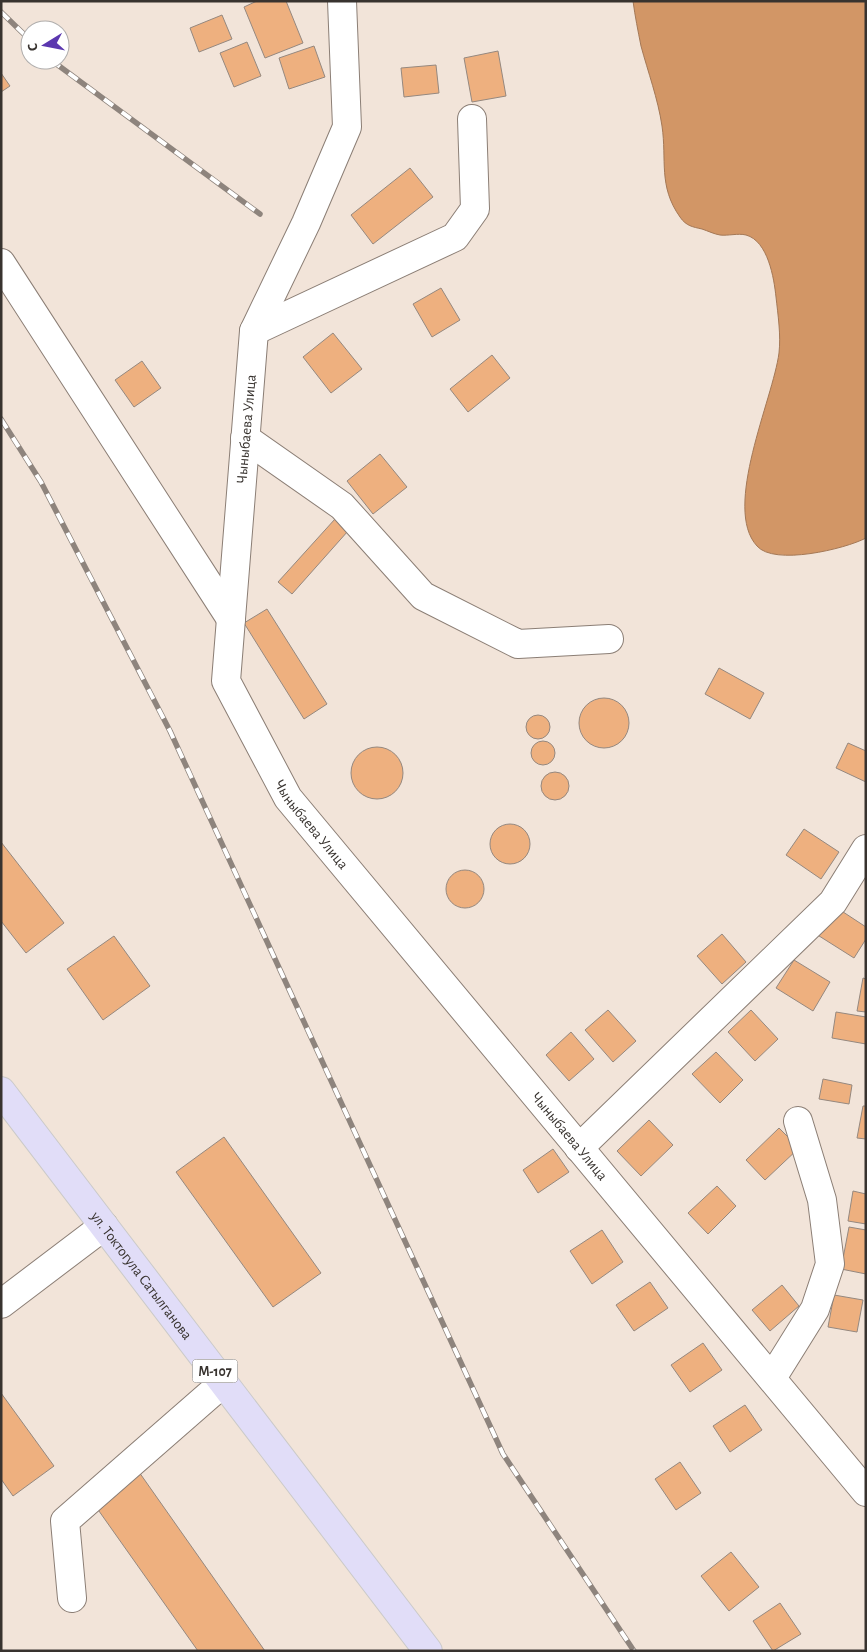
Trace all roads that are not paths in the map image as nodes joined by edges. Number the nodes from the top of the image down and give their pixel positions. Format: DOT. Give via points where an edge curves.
graph roads {
  1 [pos="342,1"];
  2 [pos="472,119"];
  3 [pos="1,263"];
  4 [pos="254,330"];
  5 [pos="245,438"];
  6 [pos="231,619"];
  7 [pos="609,640"];
  8 [pos="866,849"];
  9 [pos="1,1091"];
  10 [pos="798,1121"];
  11 [pos="579,1148"];
  12 [pos="104,1226"];
  13 [pos="1,1304"];
  14 [pos="772,1378"];
  15 [pos="223,1383"];
  16 [pos="866,1492"];
  17 [pos="72,1598"];
  18 [pos="428,1651"];
  1 -- 4 [label="street, Чыныбаева Улица" via="347,127 306,223"];
  2 -- 4 [label="street" via="475,209 455,237"];
  3 -- 6 [label="street"];
  4 -- 5 [label="street, Чыныбаева Улица"];
  5 -- 6 [label="street, Чыныбаева Улица"];
  5 -- 7 [label="street" via="342,506 423,596 518,644"];
  6 -- 11 [label="street, Чыныбаева Улица" via="226,681 288,798"];
  8 -- 11 [label="street" via="833,902"];
  9 -- 12 [label="main road, ул. Токтогула Сатылганова / М-107"];
  10 -- 14 [label="street" via="822,1200 830,1264 815,1309"];
  11 -- 14 [label="street, Чыныбаева Улица"];
  12 -- 13 [label="street"];
  12 -- 15 [label="main road, ул. Токтогула Сатылганова / М-107"];
  14 -- 16 [label="street, Чыныбаева Улица"];
  15 -- 17 [label="street" via="65,1521"];
  15 -- 18 [label="main road, ул. Токтогула Сатылганова / М-107"];
}
